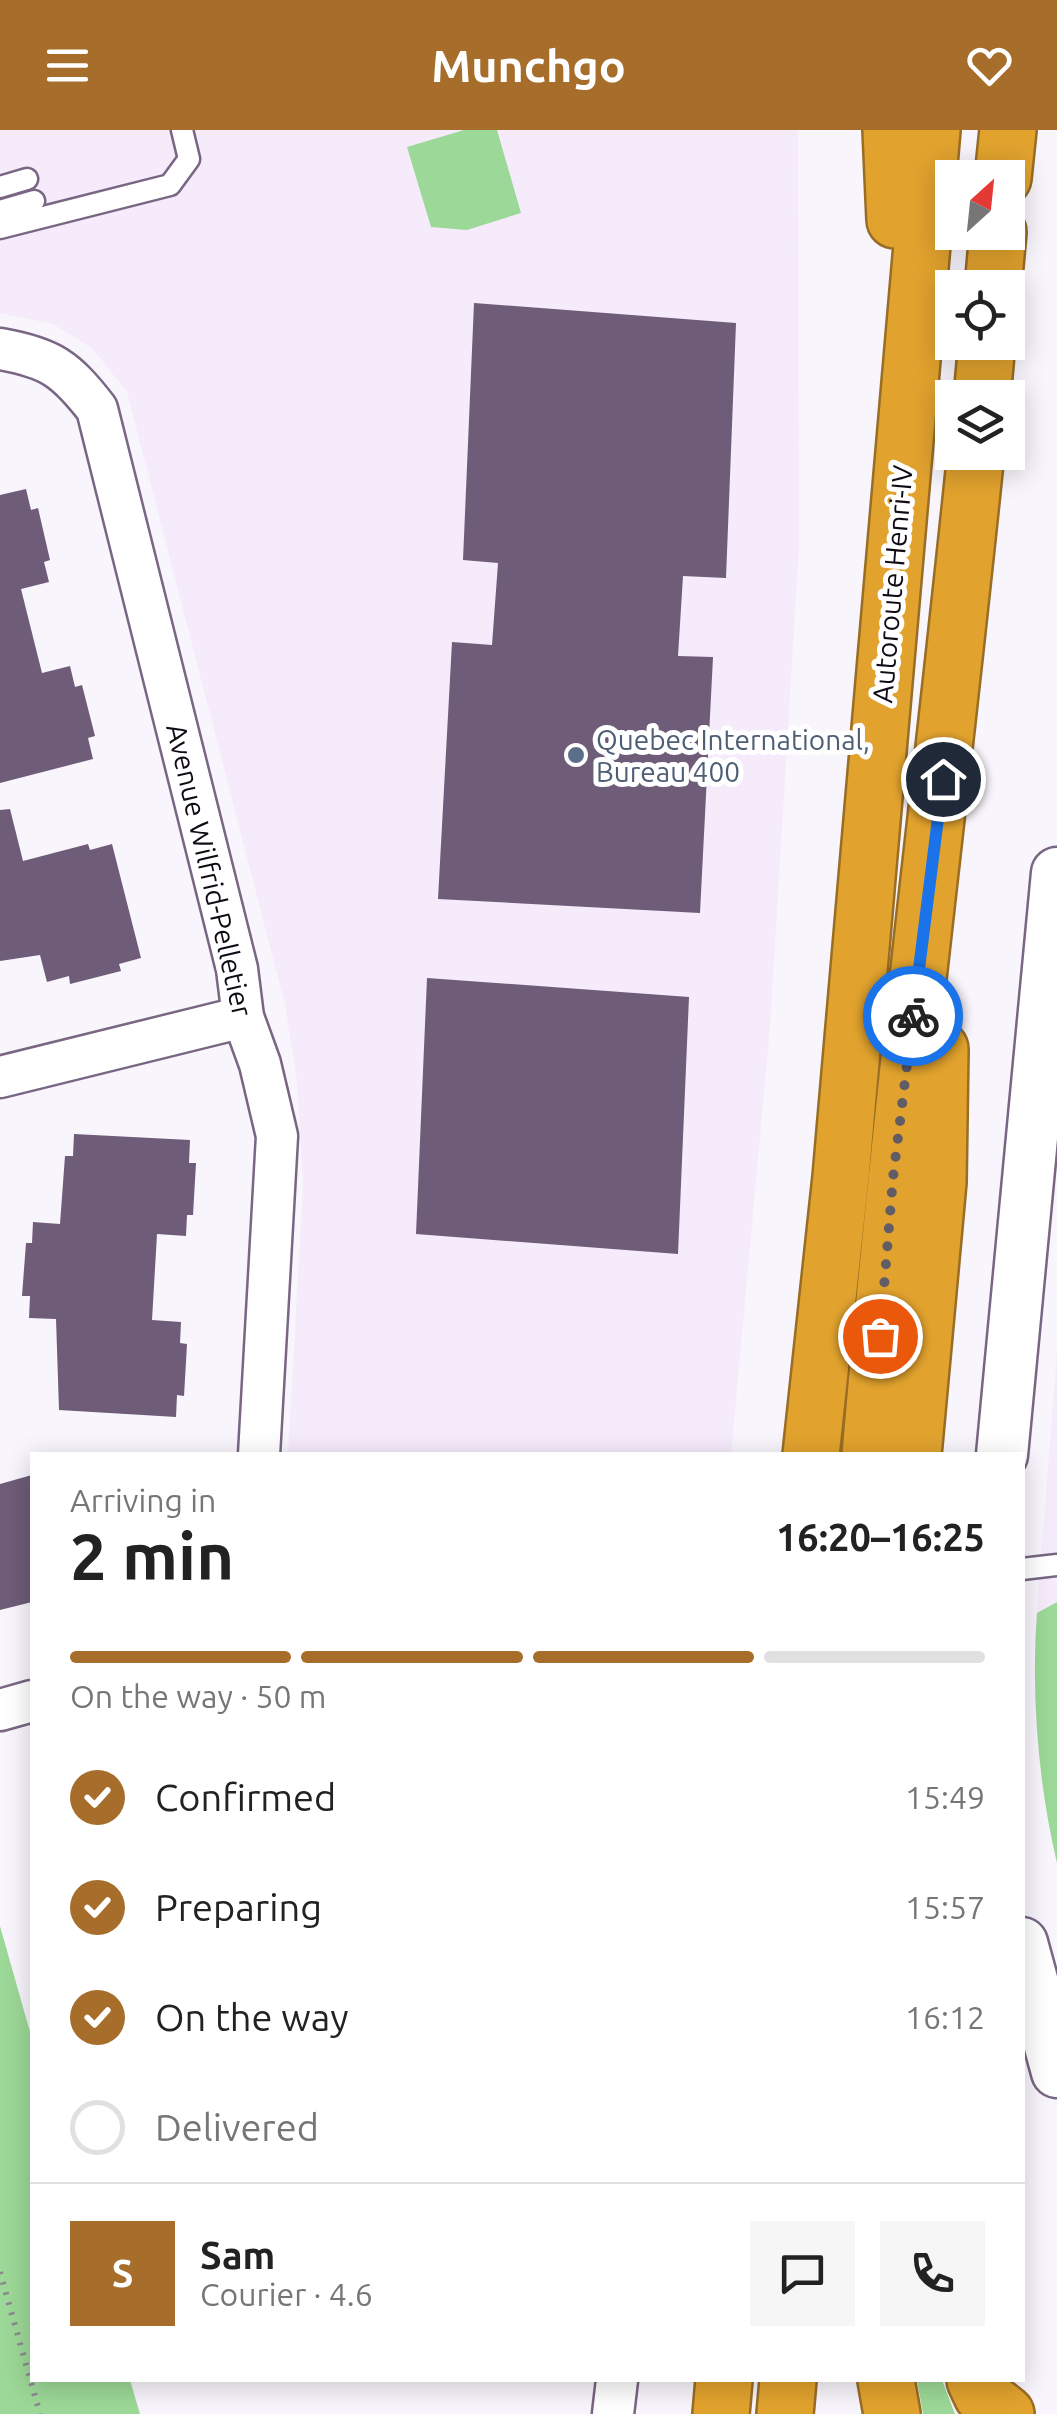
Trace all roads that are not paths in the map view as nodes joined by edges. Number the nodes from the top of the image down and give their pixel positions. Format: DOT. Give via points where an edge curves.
graph roads {
  1 [pos="182,130"];
  2 [pos="891,130"];
  3 [pos="932,130"];
  4 [pos="1008,130"];
  5 [pos="1006,160"];
  6 [pos="27,179"];
  7 [pos="0,187"];
  8 [pos="34,200"];
  9 [pos="0,211"];
  10 [pos="0,228"];
  11 [pos="0,350"];
  12 [pos="905,443"];
  13 [pos="974,470"];
  14 [pos="943,779"];
  15 [pos="1057,872"];
  16 [pos="243,1017"];
  17 [pos="0,1077"];
  18 [pos="259,1452"];
  19 [pos="811,1452"];
  20 [pos="870,1452"];
  21 [pos="913,1452"];
  22 [pos="1002,1452"];
  23 [pos="1057,1565"];
  24 [pos="1025,1569"];
  25 [pos="30,1702"];
  26 [pos="0,1710"];
  27 [pos="1025,1954"];
  28 [pos="1057,2072"];
  29 [pos="617,2382"];
  30 [pos="724,2382"];
  31 [pos="788,2382"];
  32 [pos="886,2382"];
  33 [pos="976,2382"];
  34 [pos="613,2414"];
  35 [pos="721,2414"];
  36 [pos="785,2414"];
  37 [pos="892,2414"];
  38 [pos="1006,2414"];
  1 -- 10 [label="lane" via="189,159 170,185"];
  2 -- 12 [label="highway"];
  3 -- 12 [label="highway, Autoroute Henri-IV"];
  4 -- 5 [label="highway"];
  6 -- 7 [label="lane"];
  8 -- 9 [label="lane"];
  11 -- 16 [label="street, Avenue Wilfrid-Pelletier" via="59,366 97,409 237,969"];
  12 -- 19 [label="highway, Autoroute Henri-IV"];
  13 -- 14 [label="highway"];
  14 -- 20 [label="highway" via="893,1178"];
  14 -- 21 [label="highway" via="938,1182"];
  15 -- 22 [label="street"];
  16 -- 17 [label="street"];
  16 -- 18 [label="street, Avenue Wilfrid-Pelletier" via="277,1136"];
  23 -- 24 [label="lane"];
  25 -- 26 [label="street"];
  27 -- 28 [label="street"];
  29 -- 34 [label="street"];
  30 -- 35 [label="highway"];
  31 -- 36 [label="highway"];
  32 -- 37 [label="highway"];
  33 -- 38 [label="highway" via="982,2396"];
}
